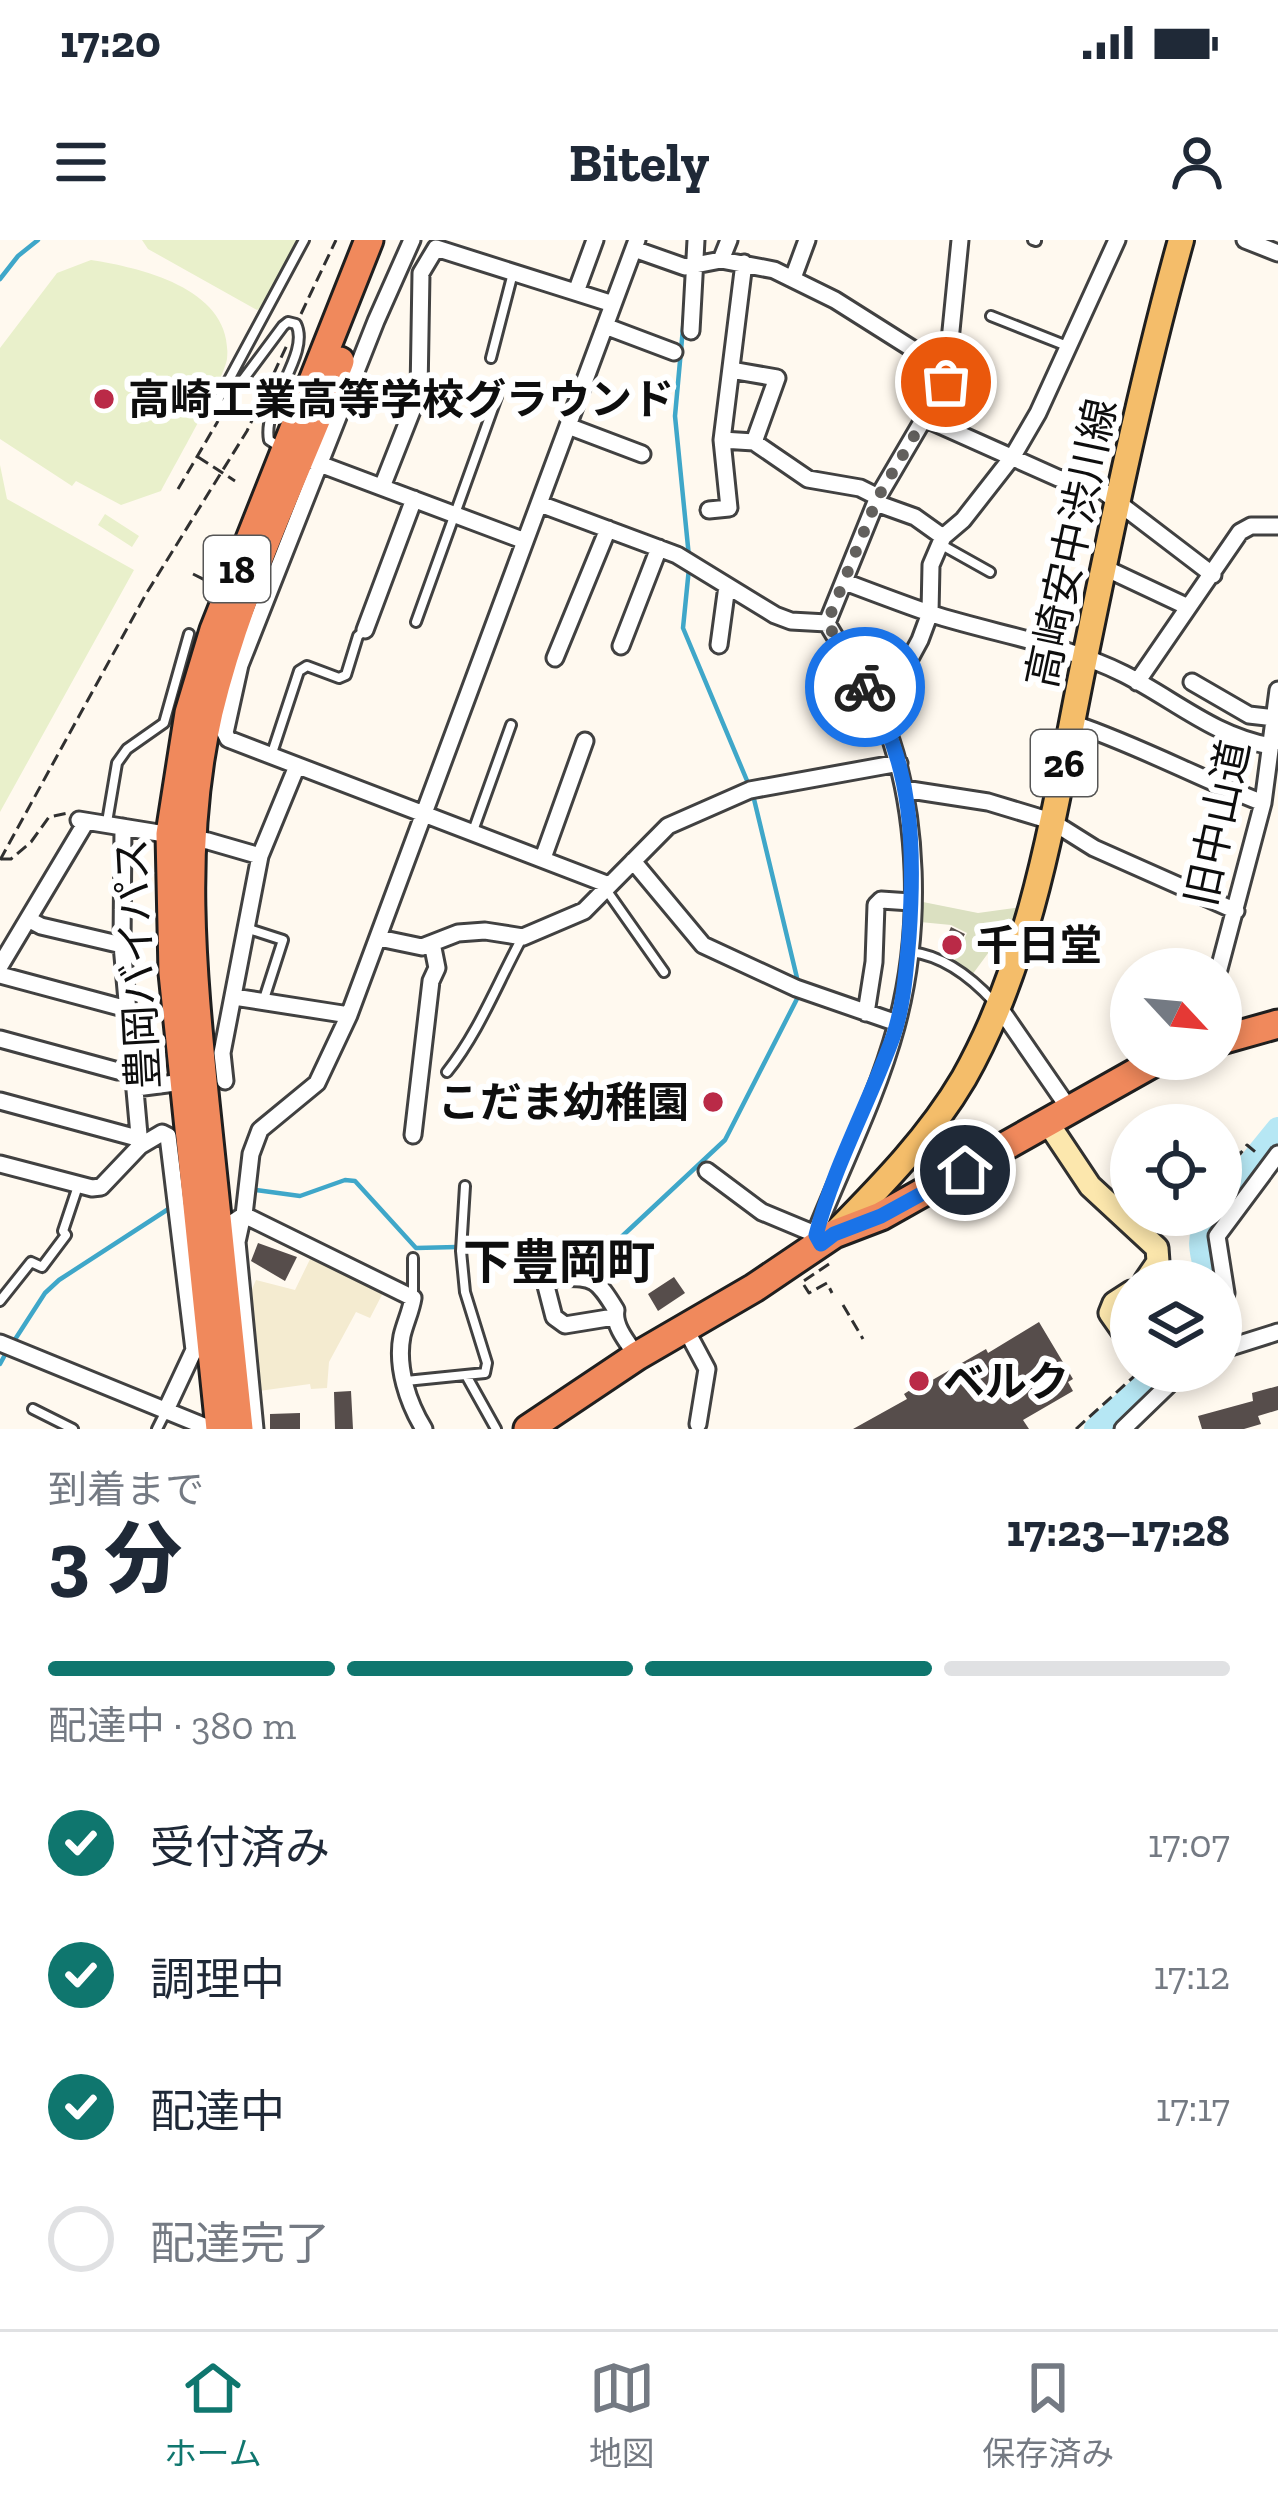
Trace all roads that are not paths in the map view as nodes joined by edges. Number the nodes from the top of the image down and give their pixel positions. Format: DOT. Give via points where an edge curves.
graph roads {
  1 [pos="304,240"];
  2 [pos="369,240"];
  3 [pos="388,240"];
  4 [pos="412,240"];
  5 [pos="595,240"];
  6 [pos="696,240"];
  7 [pos="729,240"];
  8 [pos="807,240"];
  9 [pos="960,240"];
  10 [pos="1117,240"];
  11 [pos="1181,240"];
  12 [pos="1245,240"];
  13 [pos="636,245"];
  14 [pos="1278,253"];
  15 [pos="722,260"];
  16 [pos="744,263"];
  17 [pos="691,266"];
  18 [pos="514,272"];
  19 [pos="794,278"];
  20 [pos="576,292"];
  21 [pos="614,304"];
  22 [pos="992,316"];
  23 [pos="605,326"];
  24 [pos="691,331"];
  25 [pos="1069,347"];
  26 [pos="674,352"];
  27 [pos="491,358"];
  28 [pos="731,370"];
  29 [pos="950,372"];
  30 [pos="497,397"];
  31 [pos="926,419"];
  32 [pos="568,426"];
  33 [pos="722,440"];
  34 [pos="754,442"];
  35 [pos="642,454"];
  36 [pos="302,456"];
  37 [pos="1013,456"];
  38 [pos="382,487"];
  39 [pos="414,499"];
  40 [pos="877,500"];
  41 [pos="1119,502"];
  42 [pos="540,504"];
  43 [pos="710,511"];
  44 [pos="454,515"];
  45 [pos="1278,526"];
  46 [pos="608,530"];
  47 [pos="526,541"];
  48 [pos="941,541"];
  49 [pos="659,548"];
  50 [pos="1105,568"];
  51 [pos="990,572"];
  52 [pos="1213,575"];
  53 [pos="845,582"];
  54 [pos="727,586"];
  55 [pos="1188,607"];
  56 [pos="930,613"];
  57 [pos="416,622"];
  58 [pos="827,623"];
  59 [pos="365,630"];
  60 [pos="189,634"];
  61 [pos="719,645"];
  62 [pos="621,646"];
  63 [pos="556,658"];
  64 [pos="1085,659"];
  65 [pos="1137,682"];
  66 [pos="1192,682"];
  67 [pos="1277,705"];
  68 [pos="881,712"];
  69 [pos="1072,723"];
  70 [pos="511,725"];
  71 [pos="585,741"];
  72 [pos="1271,746"];
  73 [pos="271,756"];
  74 [pos="899,763"];
  75 [pos="298,766"];
  76 [pos="904,789"];
  77 [pos="1263,803"];
  78 [pos="425,814"];
  79 [pos="1051,821"];
  80 [pos="114,825"];
  81 [pos="473,832"];
  82 [pos="180,836"];
  83 [pos="260,856"];
  84 [pos="543,858"];
  85 [pos="633,861"];
  86 [pos="607,888"];
  87 [pos="911,902"];
  88 [pos="1236,911"];
  89 [pos="28,919"];
  90 [pos="249,929"];
  91 [pos="523,937"];
  92 [pos="379,938"];
  93 [pos="432,943"];
  94 [pos="122,945"];
  95 [pos="1225,948"];
  96 [pos="908,952"];
  97 [pos="0,965"];
  98 [pos="664,972"];
  99 [pos="0,975"];
  100 [pos="234,997"];
  101 [pos="263,1001"];
  102 [pos="999,1007"];
  103 [pos="127,1009"];
  104 [pos="866,1013"];
  105 [pos="349,1015"];
  106 [pos="897,1023"];
  107 [pos="1278,1024"];
  108 [pos="1242,1034"];
  109 [pos="0,1039"];
  110 [pos="447,1072"];
  111 [pos="135,1079"];
  112 [pos="1123,1080"];
  113 [pos="183,1082"];
  114 [pos="225,1082"];
  115 [pos="0,1101"];
  116 [pos="1059,1117"];
  117 [pos="413,1135"];
  118 [pos="139,1142"];
  119 [pos="1270,1156"];
  120 [pos="0,1164"];
  121 [pos="707,1171"];
  122 [pos="78,1184"];
  123 [pos="465,1186"];
  124 [pos="235,1222"];
  125 [pos="824,1242"];
  126 [pos="412,1258"];
  127 [pos="1158,1260"];
  128 [pos="1221,1260"];
  129 [pos="413,1298"];
  130 [pos="0,1301"];
  131 [pos="614,1317"];
  132 [pos="684,1326"];
  133 [pos="1278,1331"];
  134 [pos="0,1342"];
  135 [pos="1242,1343"];
  136 [pos="637,1356"];
  137 [pos="467,1377"];
  138 [pos="405,1381"];
  139 [pos="1161,1392"];
  140 [pos="33,1409"];
  141 [pos="165,1412"];
  142 [pos="698,1427"];
  143 [pos="207,1428"];
  144 [pos="73,1429"];
  145 [pos="157,1429"];
  146 [pos="239,1429"];
  147 [pos="255,1429"];
  148 [pos="424,1429"];
  149 [pos="496,1429"];
  150 [pos="528,1429"];
  151 [pos="1123,1429"];
  1 -- 36 [label="lane" via="218,408 283,326 296,324 300,339 267,432"];
  2 -- 36 [label="highway, 豊岡バイパス / 18"];
  3 -- 36 [label="highway, 豊岡バイパス / 18"];
  4 -- 36 [label="street"];
  5 -- 20 [label="street"];
  6 -- 17 [label="street"];
  7 -- 15 [label="street"];
  8 -- 19 [label="street"];
  9 -- 29 [label="street"];
  10 -- 25 [label="street"];
  11 -- 41 [label="main road, 高崎安中渋川線 / 26"];
  12 -- 14 [label="street"];
  13 -- 17 [label="street"];
  13 -- 21 [label="street"];
  15 -- 16 [label="street"];
  15 -- 17 [label="street"];
  16 -- 19 [label="street"];
  16 -- 28 [label="street"];
  17 -- 24 [label="street"];
  18 -- 20 [label="street"];
  18 -- 27 [label="lane"];
  18 -- 38 [label="street" via="435,250 422,273 419,393"];
  19 -- 29 [label="street"];
  20 -- 21 [label="street"];
  21 -- 23 [label="street"];
  22 -- 25 [label="lane"];
  23 -- 26 [label="street"];
  23 -- 32 [label="street"];
  25 -- 37 [label="street"];
  28 -- 33 [label="street"];
  28 -- 34 [label="street" via="777,378"];
  29 -- 31 [label="street"];
  30 -- 44 [label="lane"];
  31 -- 37 [label="street"];
  31 -- 40 [label="street"];
  32 -- 35 [label="street"];
  32 -- 42 [label="street"];
  33 -- 34 [label="street"];
  33 -- 43 [label="street" via="729,508"];
  34 -- 40 [label="street" via="808,479 860,488"];
  36 -- 38 [label="street"];
  36 -- 73 [label="street" via="225,728 228,739"];
  36 -- 82 [label="highway, 豊岡バイパス / 18" via="227,649"];
  37 -- 41 [label="street"];
  37 -- 48 [label="street"];
  38 -- 39 [label="street"];
  39 -- 44 [label="street"];
  39 -- 59 [label="street"];
  40 -- 48 [label="street" via="915,517"];
  40 -- 53 [label="street"];
  41 -- 50 [label="main road, 高崎安中渋川線 / 26"];
  41 -- 52 [label="street"];
  42 -- 46 [label="street"];
  42 -- 47 [label="street"];
  44 -- 47 [label="street"];
  44 -- 57 [label="lane"];
  45 -- 52 [label="street" via="1240,532"];
  46 -- 49 [label="street"];
  46 -- 63 [label="street"];
  47 -- 78 [label="street"];
  48 -- 51 [label="lane"];
  48 -- 56 [label="street" via="931,565"];
  49 -- 54 [label="street"];
  49 -- 62 [label="street"];
  50 -- 55 [label="street"];
  50 -- 64 [label="main road, 高崎安中渋川線 / 26"];
  52 -- 55 [label="street"];
  53 -- 56 [label="street"];
  53 -- 58 [label="street"];
  54 -- 58 [label="street" via="791,621"];
  54 -- 61 [label="street"];
  55 -- 65 [label="street"];
  56 -- 64 [label="street"];
  56 -- 68 [label="street"];
  58 -- 68 [label="street"];
  59 -- 73 [label="lane" via="346,675 299,671"];
  60 -- 80 [label="lane" via="164,722 117,763"];
  64 -- 65 [label="street"];
  64 -- 69 [label="main road, 高崎安中渋川線 / 26"];
  65 -- 72 [label="street" via="1206,725"];
  66 -- 67 [label="street" via="1249,715"];
  67 -- 72 [label="street, 旧中山道"];
  68 -- 74 [label="street"];
  69 -- 77 [label="street"];
  69 -- 79 [label="main road, 高崎安中渋川線 / 26"];
  70 -- 81 [label="lane"];
  71 -- 84 [label="street"];
  72 -- 77 [label="street, 旧中山道"];
  73 -- 75 [label="street"];
  74 -- 76 [label="street"];
  74 -- 85 [label="street" via="750,790 668,826"];
  75 -- 78 [label="street"];
  75 -- 83 [label="street"];
  76 -- 79 [label="street"];
  76 -- 87 [label="street" via="914,840"];
  77 -- 88 [label="street, 旧中山道"];
  78 -- 81 [label="street"];
  78 -- 92 [label="street"];
  79 -- 88 [label="street"];
  79 -- 102 [label="main road, 高崎安中渋川線 / 26"];
  80 -- 82 [label="street"];
  80 -- 89 [label="street" via="82,821"];
  80 -- 94 [label="street"];
  81 -- 84 [label="street"];
  82 -- 83 [label="street"];
  82 -- 113 [label="highway, 豊岡バイパス / 18" via="169,911"];
  82 -- 124 [label="highway, 豊岡バイパス / 18" via="195,1021"];
  83 -- 90 [label="street"];
  84 -- 86 [label="street"];
  85 -- 86 [label="street"];
  85 -- 104 [label="street" via="703,945"];
  86 -- 91 [label="street" via="584,911"];
  86 -- 98 [label="lane"];
  87 -- 96 [label="street"];
  87 -- 104 [label="street" via="876,904"];
  88 -- 95 [label="street, 旧中山道"];
  89 -- 94 [label="street"];
  89 -- 97 [label="street"];
  90 -- 100 [label="street"];
  90 -- 101 [label="lane" via="284,940"];
  91 -- 93 [label="street" via="485,931"];
  91 -- 110 [label="lane" via="476,1036"];
  92 -- 93 [label="street"];
  92 -- 105 [label="street"];
  93 -- 117 [label="street" via="436,968"];
  94 -- 103 [label="street"];
  96 -- 102 [label="lane" via="962,972"];
  96 -- 106 [label="street"];
  99 -- 103 [label="street"];
  100 -- 101 [label="street"];
  100 -- 114 [label="street" via="222,1053"];
  101 -- 105 [label="street"];
  102 -- 116 [label="street"];
  102 -- 125 [label="main road, 高崎安中渋川線 / 26" via="943,1111"];
  103 -- 111 [label="street"];
  104 -- 106 [label="street"];
  105 -- 124 [label="street" via="316,1083 260,1130"];
  106 -- 125 [label="street"];
  107 -- 108 [label="highway"];
  109 -- 111 [label="street"];
  111 -- 113 [label="street"];
  111 -- 118 [label="street"];
  112 -- 116 [label="highway"];
  113 -- 143 [label="highway, 豊岡バイパス / 18"];
  115 -- 118 [label="street"];
  116 -- 125 [label="highway"];
  116 -- 127 [label="street" via="1090,1186 1157,1248"];
  118 -- 122 [label="street" via="100,1187"];
  118 -- 141 [label="street" via="168,1136 194,1350"];
  119 -- 128 [label="street" via="1217,1236"];
  120 -- 122 [label="street"];
  121 -- 125 [label="street" via="762,1212"];
  122 -- 130 [label="lane" via="66,1235"];
  123 -- 137 [label="lane" via="465,1292 487,1364"];
  124 -- 129 [label="street"];
  124 -- 146 [label="highway, 豊岡バイパス / 18"];
  124 -- 147 [label="street"];
  125 -- 132 [label="highway"];
  126 -- 129 [label="lane"];
  129 -- 138 [label="street" via="401,1344"];
  131 -- 131 [label="street" via="594,1280 555,1277 545,1286 554,1317 565,1325"];
  131 -- 136 [label="street"];
  132 -- 136 [label="highway"];
  132 -- 142 [label="street" via="707,1369"];
  133 -- 135 [label="street"];
  134 -- 141 [label="street"];
  136 -- 150 [label="highway"];
  137 -- 138 [label="lane"];
  137 -- 149 [label="lane"];
  138 -- 148 [label="street"];
  139 -- 151 [label="street"];
  140 -- 144 [label="lane"];
  141 -- 143 [label="street"];
  141 -- 145 [label="lane"];
}
